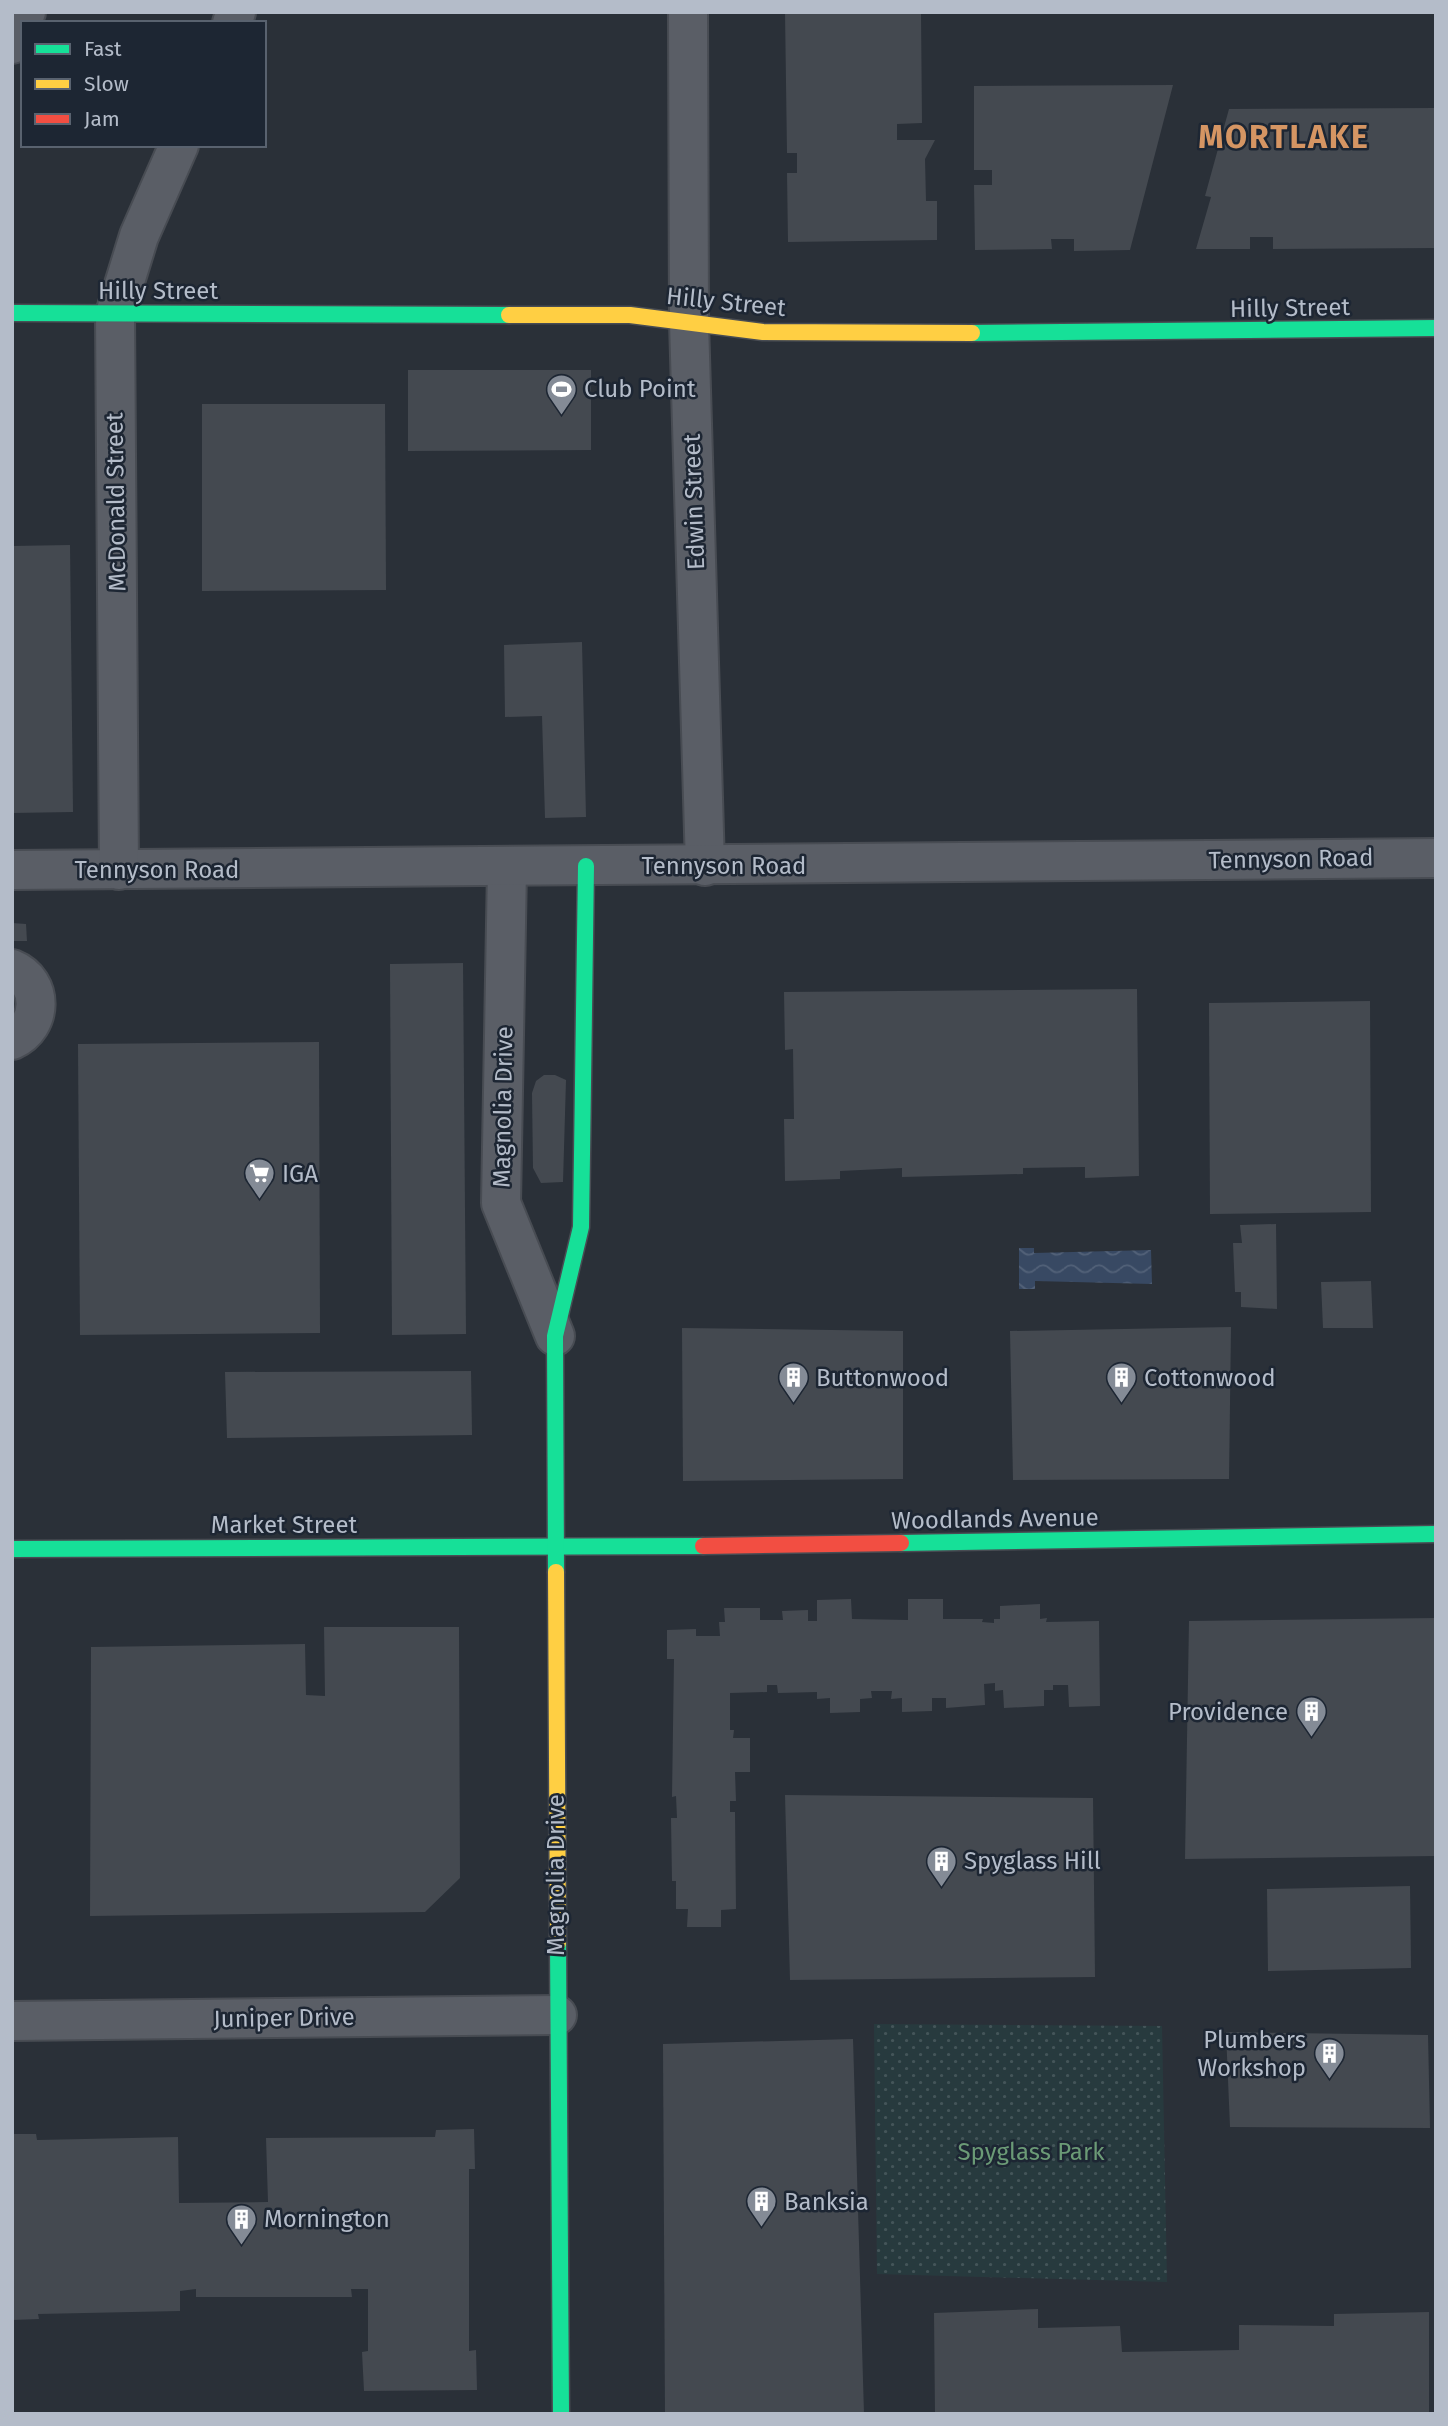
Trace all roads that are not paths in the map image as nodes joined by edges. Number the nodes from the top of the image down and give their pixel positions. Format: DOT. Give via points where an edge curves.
graph roads {
  1 [pos="688,12"];
  2 [pos="21,23"];
  3 [pos="12,44"];
  4 [pos="177,147"];
  5 [pos="12,313"];
  6 [pos="115,314"];
  7 [pos="689,322"];
  8 [pos="1436,328"];
  9 [pos="1436,858"];
  10 [pos="586,866"];
  11 [pos="705,866"];
  12 [pos="507,868"];
  13 [pos="12,870"];
  14 [pos="120,870"];
  15 [pos="12,969"];
  16 [pos="12,1040"];
  17 [pos="555,1336"];
  18 [pos="1436,1534"];
  19 [pos="12,1549"];
  20 [pos="555,1549"];
  21 [pos="557,2015"];
  22 [pos="12,2021"];
  23 [pos="562,2414"];
  1 -- 7 [label="street, Edwin Street"];
  2 -- 3 [label="street"];
  4 -- 6 [label="street, McDonald Street" via="139,236"];
  5 -- 6 [label="street, Hilly Street"];
  6 -- 7 [label="street, Hilly Street" via="630,315"];
  6 -- 14 [label="street, McDonald Street"];
  7 -- 8 [label="street, Hilly Street" via="763,332"];
  7 -- 11 [label="street, Edwin Street"];
  9 -- 11 [label="street, Tennyson Road"];
  10 -- 11 [label="street, Tennyson Road"];
  10 -- 12 [label="street, Tennyson Road"];
  10 -- 17 [label="street, Magnolia Drive" via="581,1227"];
  12 -- 14 [label="street, Tennyson Road"];
  12 -- 17 [label="street, Magnolia Drive" via="501,1203"];
  13 -- 14 [label="street, Tennyson Road"];
  15 -- 16 [label="street" via="28,980 37,1003 29,1027"];
  17 -- 20 [label="street, Magnolia Drive"];
  18 -- 20 [label="street, Woodlands Avenue"];
  19 -- 20 [label="street, Market Street"];
  20 -- 21 [label="street, Magnolia Drive"];
  21 -- 22 [label="street, Juniper Drive"];
  21 -- 23 [label="street, Magnolia Drive"];
}
